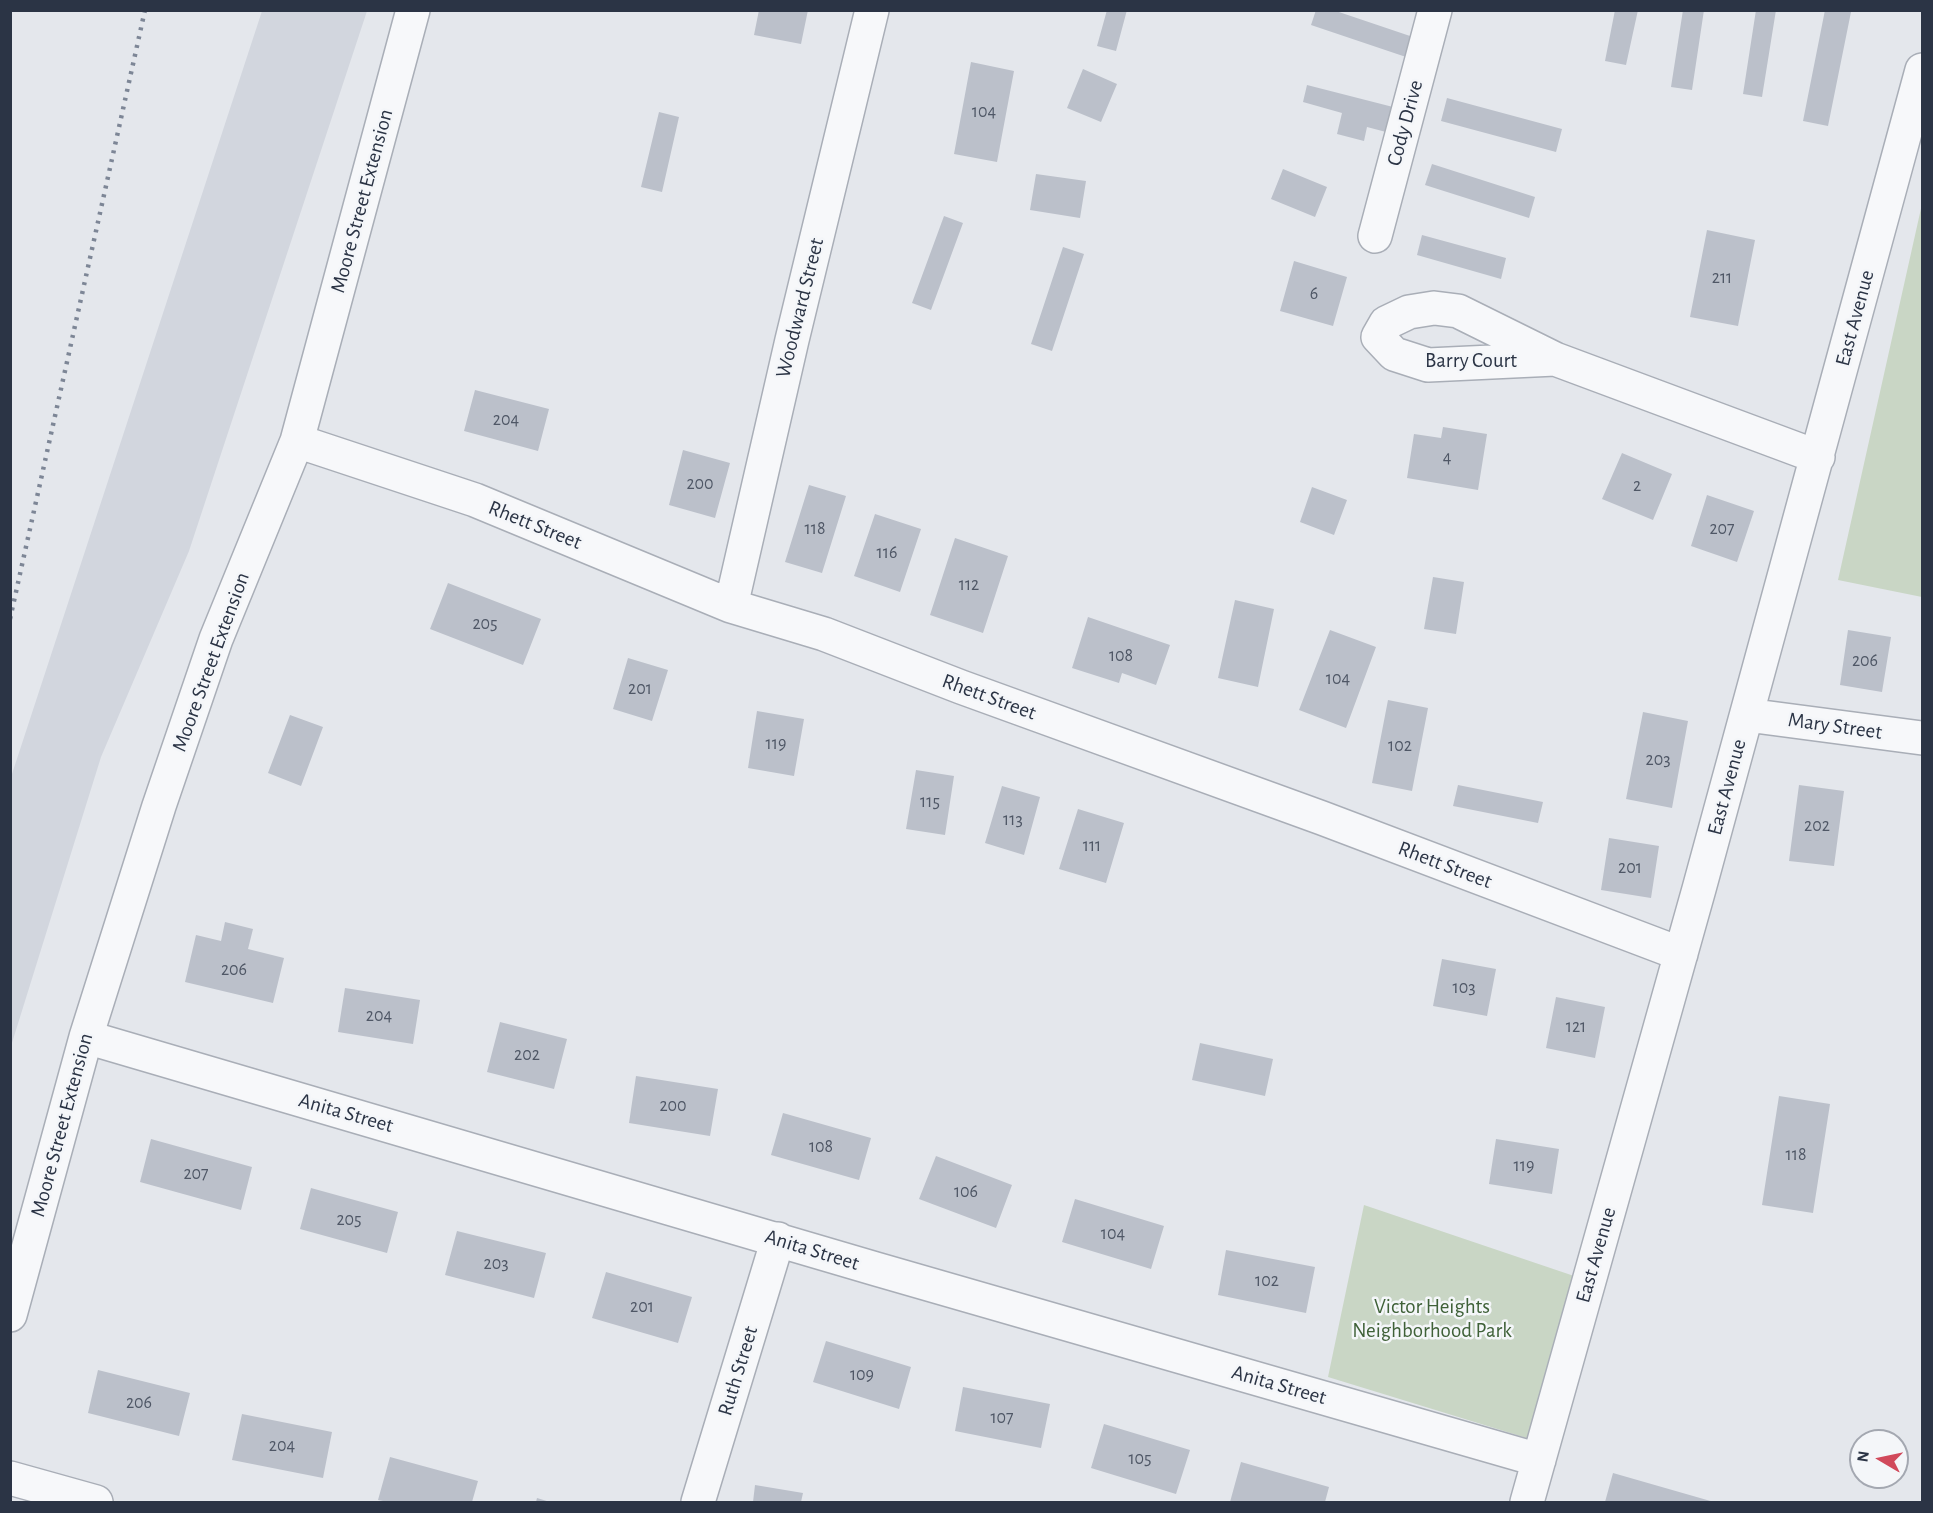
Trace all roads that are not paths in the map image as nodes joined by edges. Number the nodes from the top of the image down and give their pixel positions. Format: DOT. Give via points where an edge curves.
graph roads {
  1 [pos="413,10"];
  2 [pos="872,10"];
  3 [pos="1435,10"];
  4 [pos="1923,70"];
  5 [pos="1375,236"];
  6 [pos="1556,359"];
  7 [pos="297,441"];
  8 [pos="1818,457"];
  9 [pos="731,606"];
  10 [pos="1747,715"];
  11 [pos="1923,738"];
  12 [pos="1681,954"];
  13 [pos="86,1036"];
  14 [pos="778,1239"];
  15 [pos="10,1315"];
  16 [pos="1539,1460"];
  17 [pos="10,1478"];
  18 [pos="96,1503"];
  19 [pos="698,1503"];
  20 [pos="1527,1503"];
  1 -- 7 [label="street, Moore Street Extension"];
  2 -- 9 [label="street, Woodward Street"];
  3 -- 5 [label="street, Cody Drive"];
  4 -- 8 [label="street, East Avenue"];
  6 -- 8 [label="street"];
  7 -- 9 [label="street, Rhett Street" via="475,500"];
  7 -- 13 [label="street, Moore Street Extension" via="216,639"];
  8 -- 10 [label="street, East Avenue"];
  9 -- 12 [label="street, Rhett Street" via="824,634"];
  10 -- 11 [label="street, Mary Street"];
  10 -- 12 [label="street, East Avenue"];
  12 -- 16 [label="street, East Avenue"];
  13 -- 14 [label="street, Anita Street"];
  13 -- 15 [label="street, Moore Street Extension"];
  14 -- 16 [label="street, Anita Street"];
  14 -- 19 [label="street, Ruth Street"];
  16 -- 20 [label="street, East Avenue"];
  17 -- 18 [label="street"];
}
